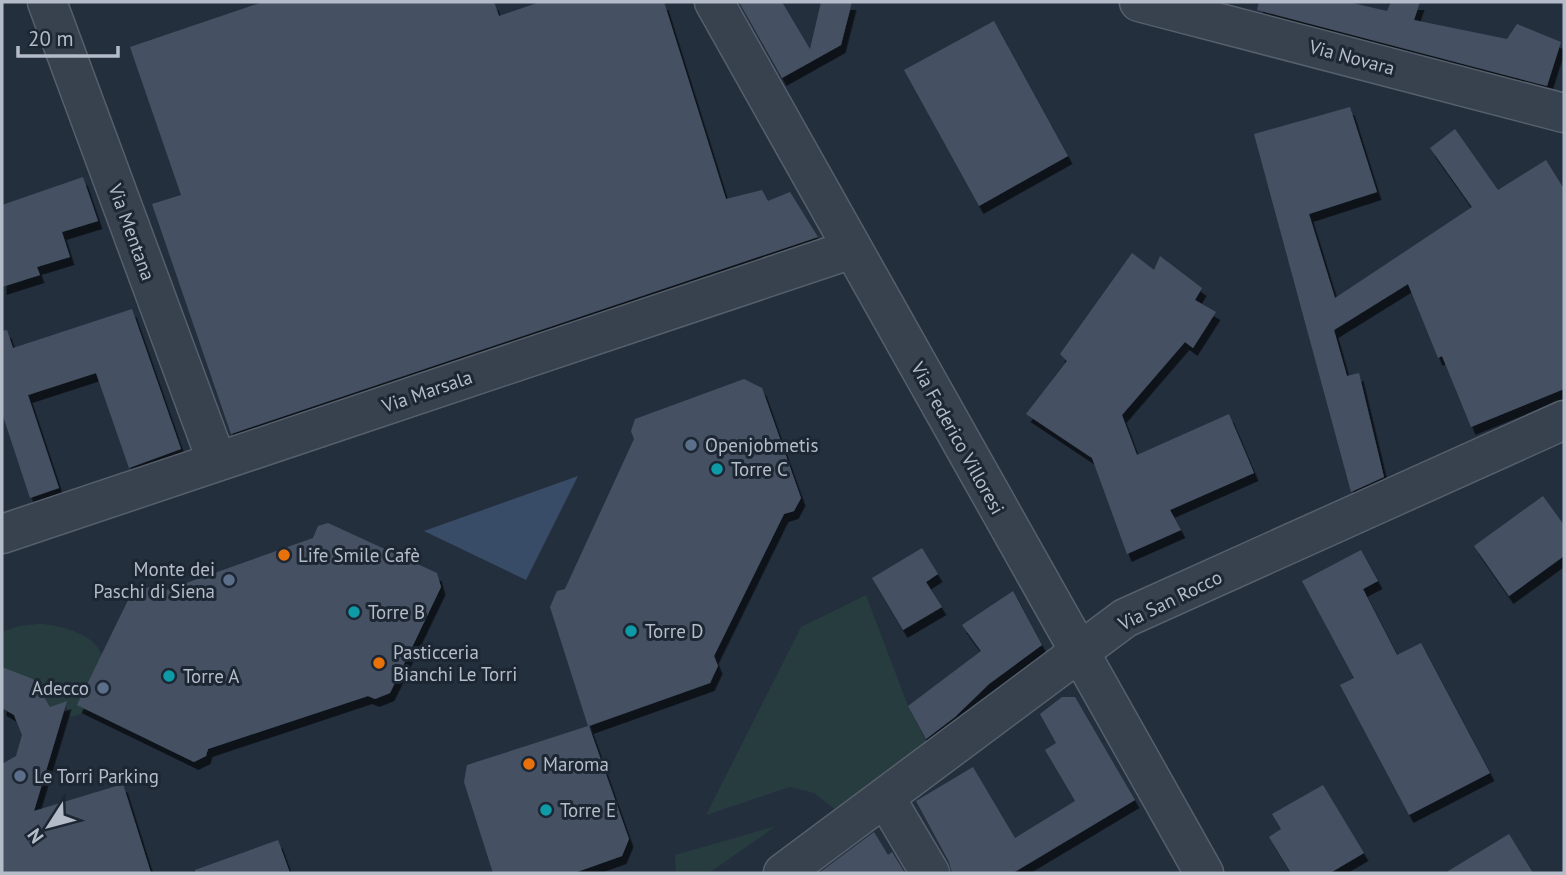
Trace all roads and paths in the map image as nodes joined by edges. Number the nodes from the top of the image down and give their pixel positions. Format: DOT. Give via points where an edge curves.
graph roads {
  1 [pos="47,2"];
  2 [pos="714,2"];
  3 [pos="1139,2"];
  4 [pos="1564,113"];
  5 [pos="852,249"];
  6 [pos="1564,420"];
  7 [pos="217,462"];
  8 [pos="2,534"];
  9 [pos="1079,651"];
  10 [pos="885,797"];
  11 [pos="783,873"];
  12 [pos="930,873"];
  13 [pos="1204,873"];
  1 -- 7 [label="street, Via Mentana"];
  2 -- 5 [label="street, Via Federico Villoresi"];
  3 -- 4 [label="street, Via Novara"];
  5 -- 7 [label="street, Via Marsala"];
  5 -- 9 [label="street, Via Federico Villoresi"];
  6 -- 9 [label="street, Via San Rocco" via="1125,618"];
  7 -- 8 [label="street, Via Marsala"];
  9 -- 10 [label="street, Via San Rocco"];
  9 -- 13 [label="street, Via Federico Villoresi"];
  10 -- 11 [label="street, Via San Rocco"];
  10 -- 12 [label="street"];
}
